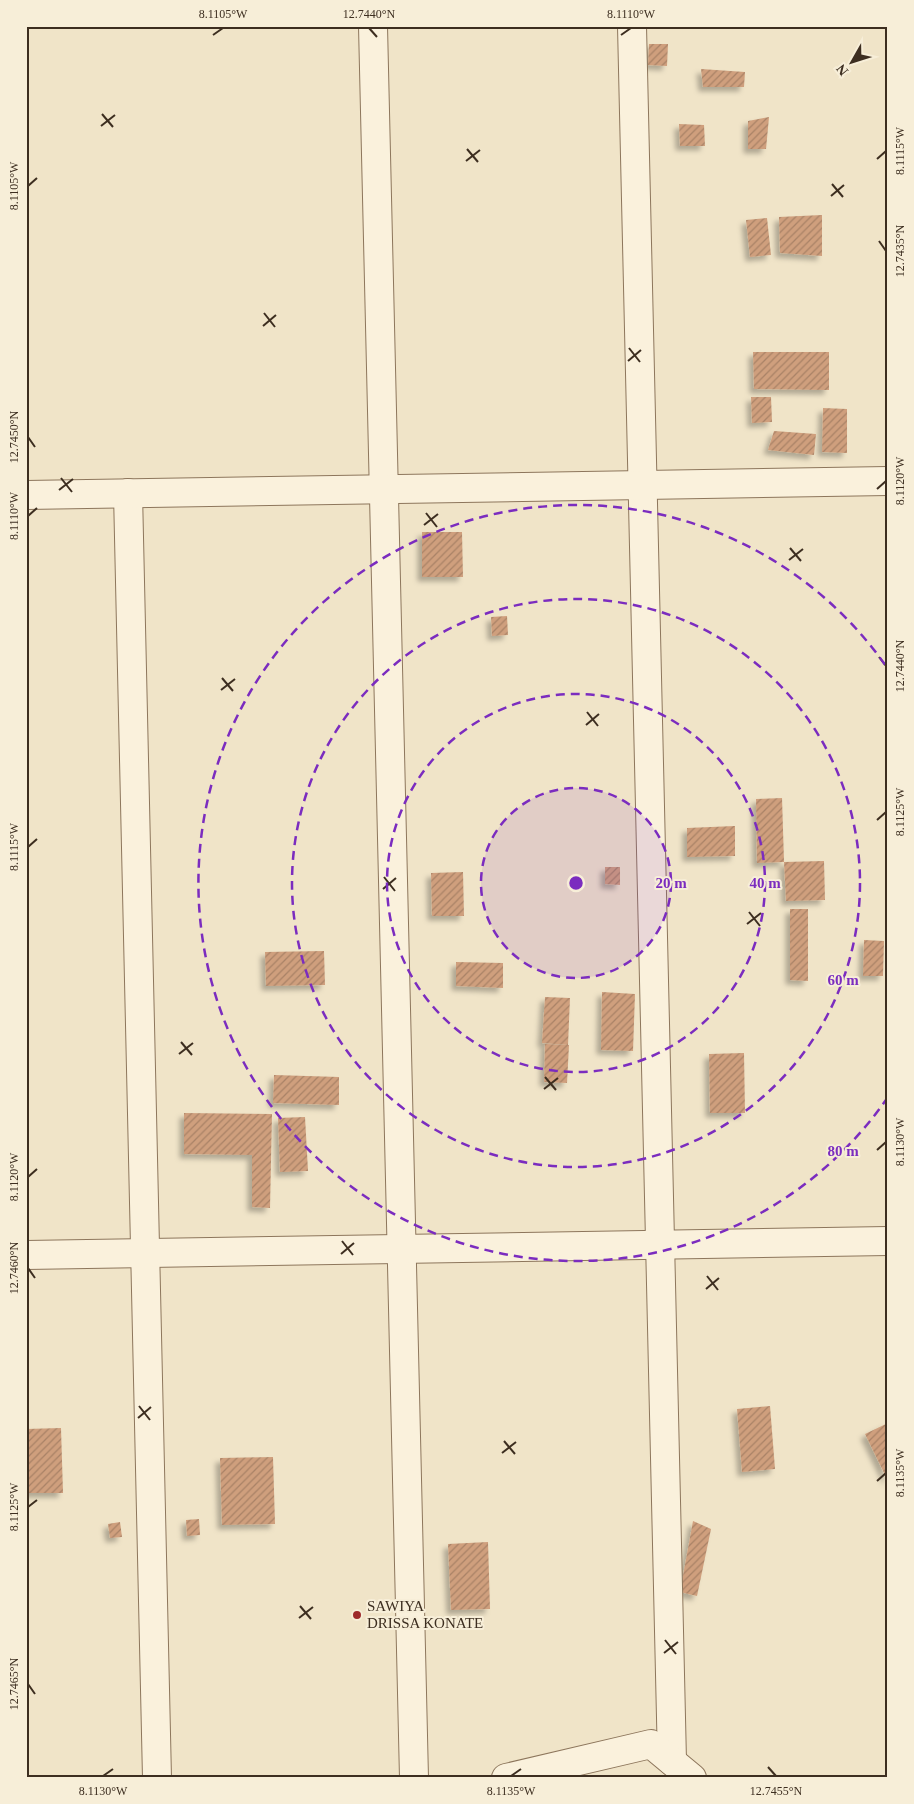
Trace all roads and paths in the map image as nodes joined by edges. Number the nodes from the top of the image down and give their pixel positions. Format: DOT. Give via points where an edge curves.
graph roads {
  1 [pos="373,26"];
  2 [pos="632,26"];
  3 [pos="888,481"];
  4 [pos="642,485"];
  5 [pos="384,489"];
  6 [pos="128,493"];
  7 [pos="26,495"];
  8 [pos="888,1241"];
  9 [pos="660,1244"];
  10 [pos="402,1249"];
  11 [pos="145,1253"];
  12 [pos="26,1255"];
  13 [pos="682,1769"];
  14 [pos="157,1778"];
  15 [pos="414,1778"];
  16 [pos="506,1778"];
  1 -- 5 [label="street"];
  2 -- 4 [label="street"];
  3 -- 4 [label="street"];
  4 -- 5 [label="street"];
  4 -- 9 [label="street"];
  5 -- 6 [label="street"];
  5 -- 10 [label="street"];
  6 -- 7 [label="street"];
  6 -- 11 [label="street"];
  8 -- 9 [label="street"];
  9 -- 10 [label="street"];
  9 -- 13 [label="street"];
  10 -- 11 [label="street"];
  10 -- 15 [label="street"];
  11 -- 12 [label="street"];
  11 -- 14 [label="street"];
  13 -- 16 [label="street" via="650,1744"];
}
